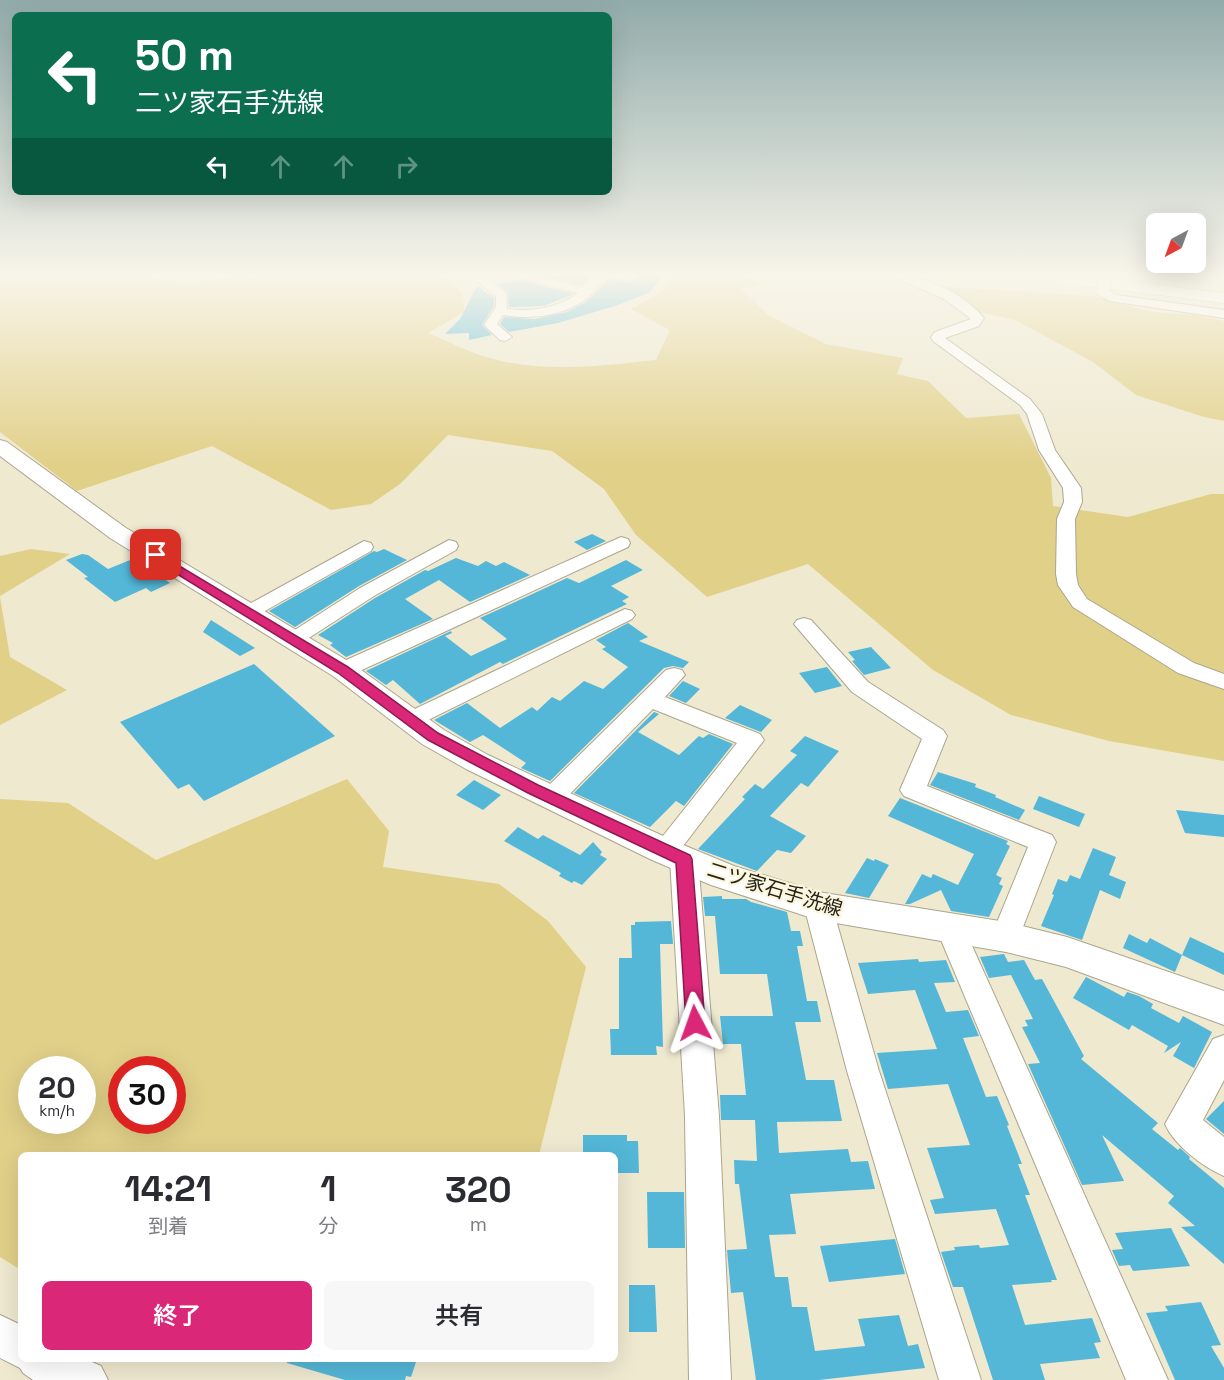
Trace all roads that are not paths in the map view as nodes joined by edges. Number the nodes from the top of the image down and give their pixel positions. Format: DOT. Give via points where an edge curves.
graph roads {
  1 [pos="938,337"];
  2 [pos="0,446"];
  3 [pos="621,543"];
  4 [pos="449,546"];
  5 [pos="364,547"];
  6 [pos="249,612"];
  7 [pos="625,615"];
  8 [pos="804,624"];
  9 [pos="294,639"];
  10 [pos="343,670"];
  11 [pos="674,675"];
  12 [pos="1224,682"];
  13 [pos="650,700"];
  14 [pos="411,720"];
  15 [pos="551,798"];
  16 [pos="674,855"];
  17 [pos="818,906"];
  18 [pos="950,928"];
  19 [pos="1006,937"];
  20 [pos="1224,1008"];
  21 [pos="1224,1048"];
  22 [pos="1224,1159"];
  23 [pos="0,1335"];
  24 [pos="18,1346"];
  25 [pos="42,1362"];
  26 [pos="87,1380"];
  27 [pos="710,1380"];
  28 [pos="960,1380"];
  29 [pos="1147,1380"];
  1 -- 12 [label="street" via="1025,402 1034,414 1047,450 1072,488 1073,502 1066,519 1066,574 1080,603 1186,668"];
  2 -- 6 [label="street, 二ツ家石手洗線" via="118,533"];
  3 -- 10 [label="street"];
  4 -- 9 [label="street"];
  5 -- 6 [label="street"];
  6 -- 9 [label="street, 二ツ家石手洗線"];
  7 -- 14 [label="street"];
  8 -- 19 [label="street" via="860,687 935,736 913,790 1043,842"];
  9 -- 10 [label="street, 二ツ家石手洗線"];
  10 -- 14 [label="street, 二ツ家石手洗線"];
  11 -- 13 [label="street"];
  13 -- 15 [label="street"];
  13 -- 16 [label="street" via="752,740"];
  14 -- 15 [label="street, 二ツ家石手洗線" via="477,762"];
  15 -- 16 [label="street, 二ツ家石手洗線"];
  16 -- 17 [label="street, 二ツ家石手洗線" via="723,876"];
  16 -- 27 [label="street" via="702,1116"];
  17 -- 18 [label="street, 二ツ家石手洗線"];
  17 -- 28 [label="street" via="863,1071"];
  18 -- 19 [label="street, 二ツ家石手洗線"];
  18 -- 29 [label="street"];
  19 -- 20 [label="street, 二ツ家石手洗線" via="1066,952"];
  21 -- 22 [label="street" via="1182,1124"];
  23 -- 24 [label="street"];
  25 -- 26 [label="street"];
}
